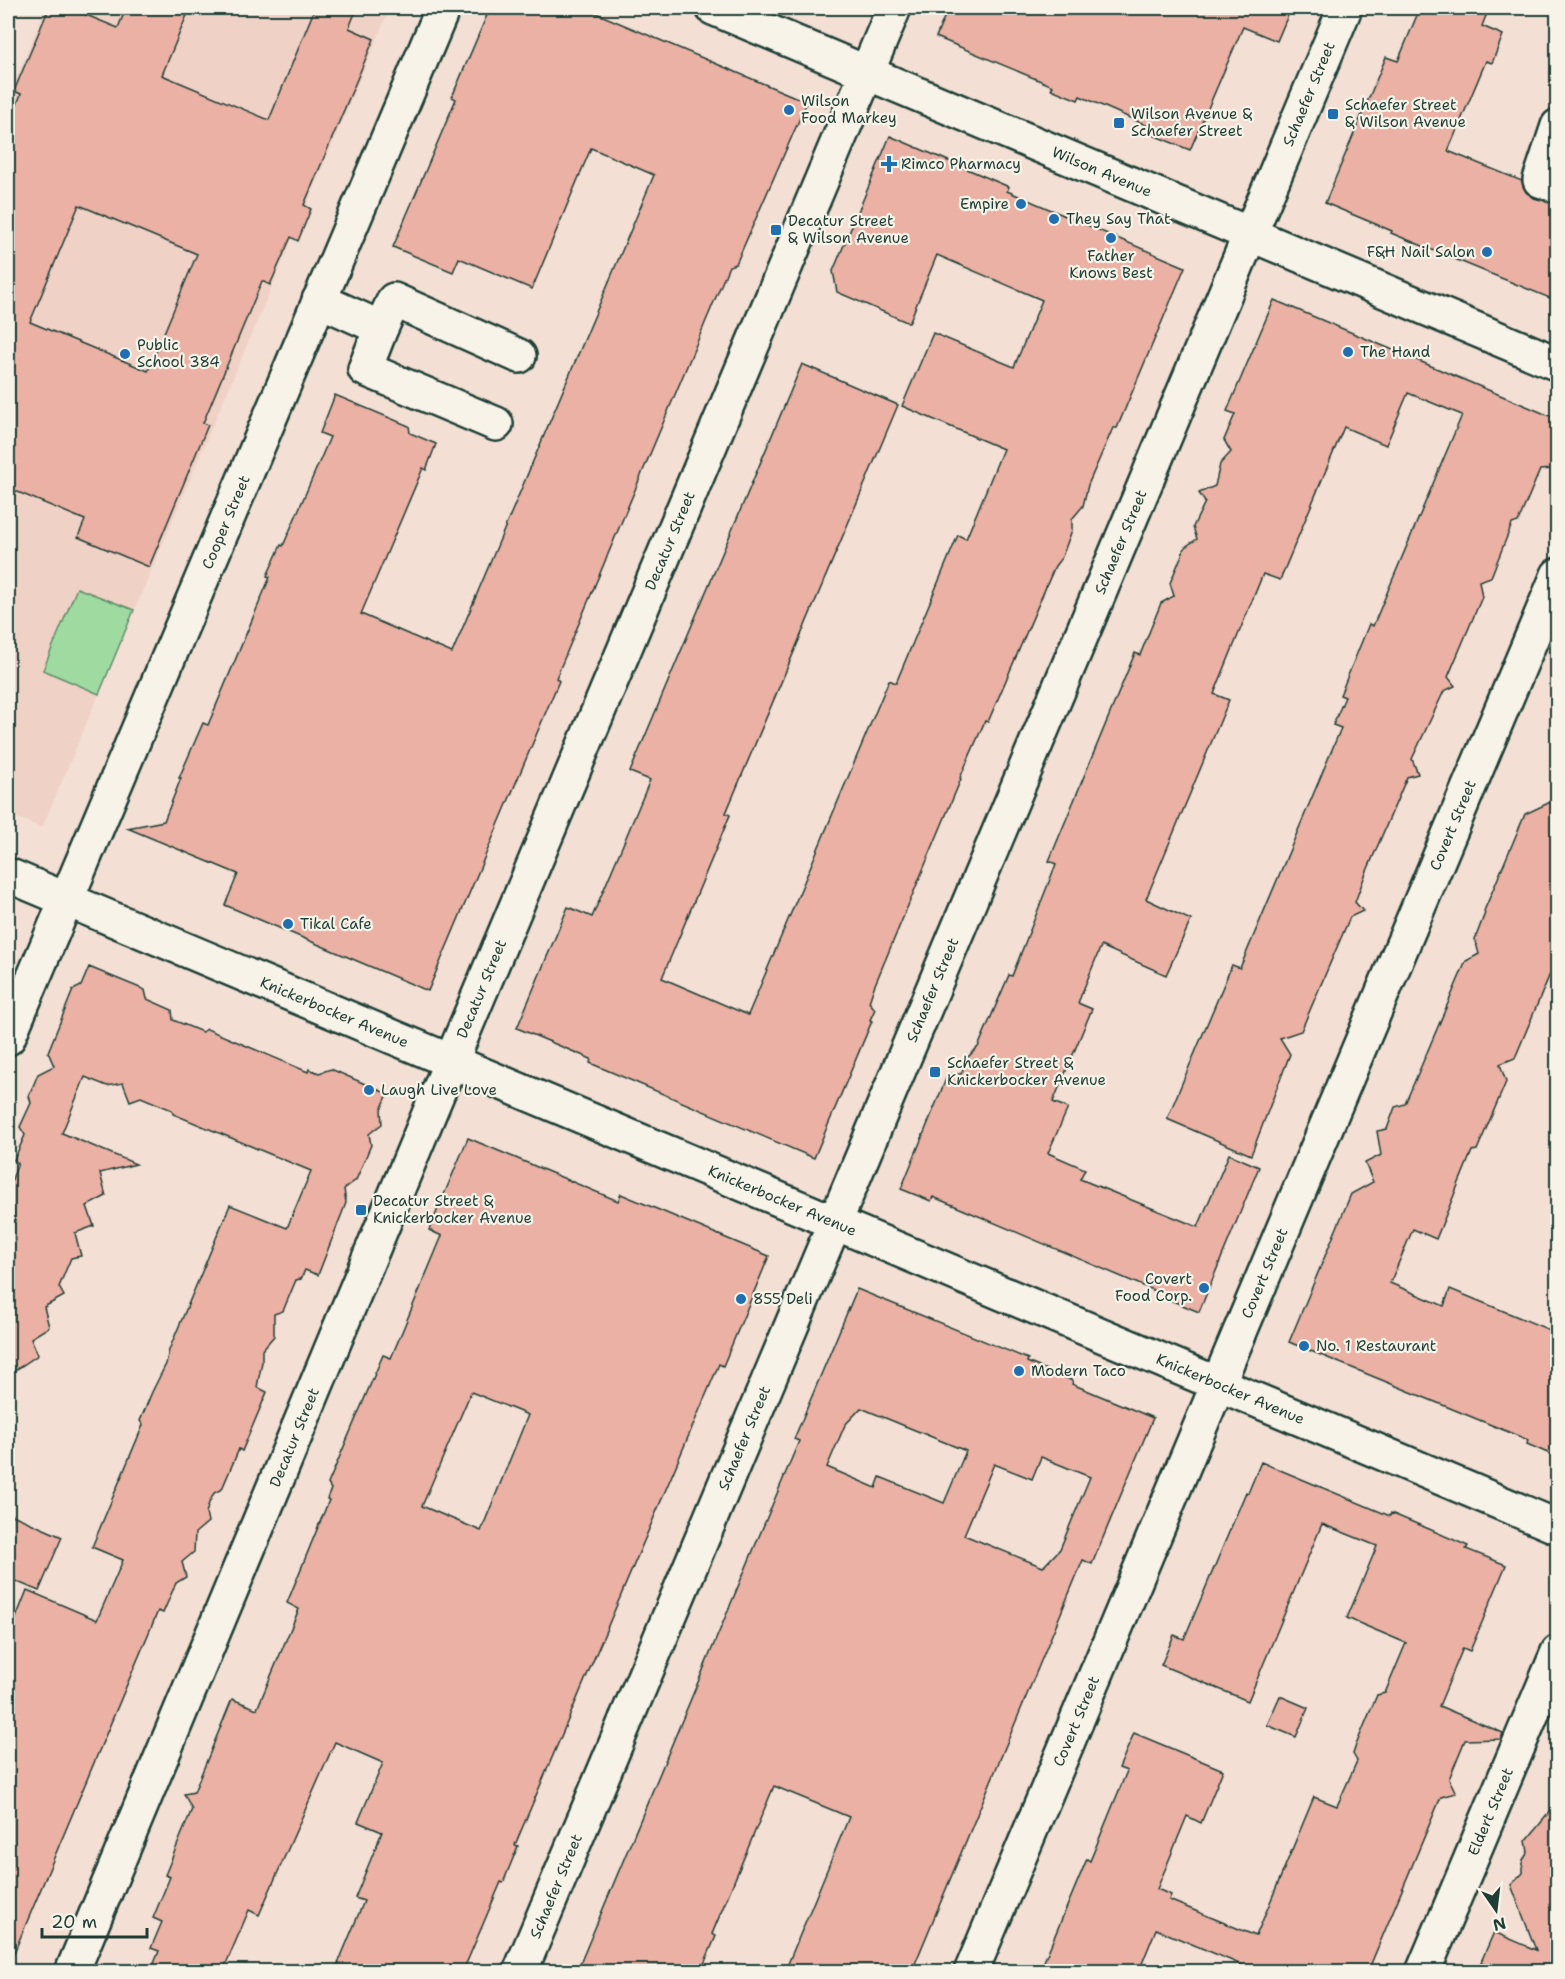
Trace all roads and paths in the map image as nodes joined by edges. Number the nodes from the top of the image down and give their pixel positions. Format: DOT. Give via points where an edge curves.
graph roads {
  1 [pos="443,8"];
  2 [pos="713,8"];
  3 [pos="894,8"];
  4 [pos="1345,8"];
  5 [pos="867,72"];
  6 [pos="1557,126"];
  7 [pos="1557,186"];
  8 [pos="1250,234"];
  9 [pos="319,300"];
  10 [pos="381,328"];
  11 [pos="519,356"];
  12 [pos="1557,364"];
  13 [pos="496,424"];
  14 [pos="1557,576"];
  15 [pos="8,875"];
  16 [pos="66,900"];
  17 [pos="8,1038"];
  18 [pos="451,1062"];
  19 [pos="834,1223"];
  20 [pos="1219,1384"];
  21 [pos="1557,1527"];
  22 [pos="1557,1652"];
  23 [pos="1546,1709"];
  24 [pos="72,1971"];
  25 [pos="520,1971"];
  26 [pos="971,1971"];
  27 [pos="1423,1971"];
  1 -- 9 [label="street, Cooper Street"];
  2 -- 5 [label="street, Wilson Avenue"];
  3 -- 5 [label="street, Decatur Street"];
  4 -- 8 [label="street, Schaefer Street"];
  5 -- 8 [label="street, Wilson Avenue"];
  5 -- 18 [label="street, Decatur Street"];
  6 -- 7 [label="street" via="1540,180"];
  8 -- 12 [label="street, Wilson Avenue"];
  8 -- 19 [label="street, Schaefer Street"];
  9 -- 10 [label="street"];
  9 -- 16 [label="street, Cooper Street"];
  10 -- 11 [label="street" via="394,300"];
  10 -- 13 [label="street" via="365,369"];
  14 -- 20 [label="street, Covert Street"];
  15 -- 16 [label="street, Knickerbocker Avenue"];
  16 -- 17 [label="street, Cooper Street"];
  16 -- 18 [label="street, Knickerbocker Avenue"];
  18 -- 19 [label="street, Knickerbocker Avenue"];
  18 -- 24 [label="street, Decatur Street"];
  19 -- 20 [label="street, Knickerbocker Avenue"];
  19 -- 25 [label="street, Schaefer Street"];
  20 -- 21 [label="street, Knickerbocker Avenue"];
  20 -- 26 [label="street, Covert Street"];
  22 -- 23 [label="street, Eldert Street"];
  23 -- 27 [label="street, Eldert Street"];
}
